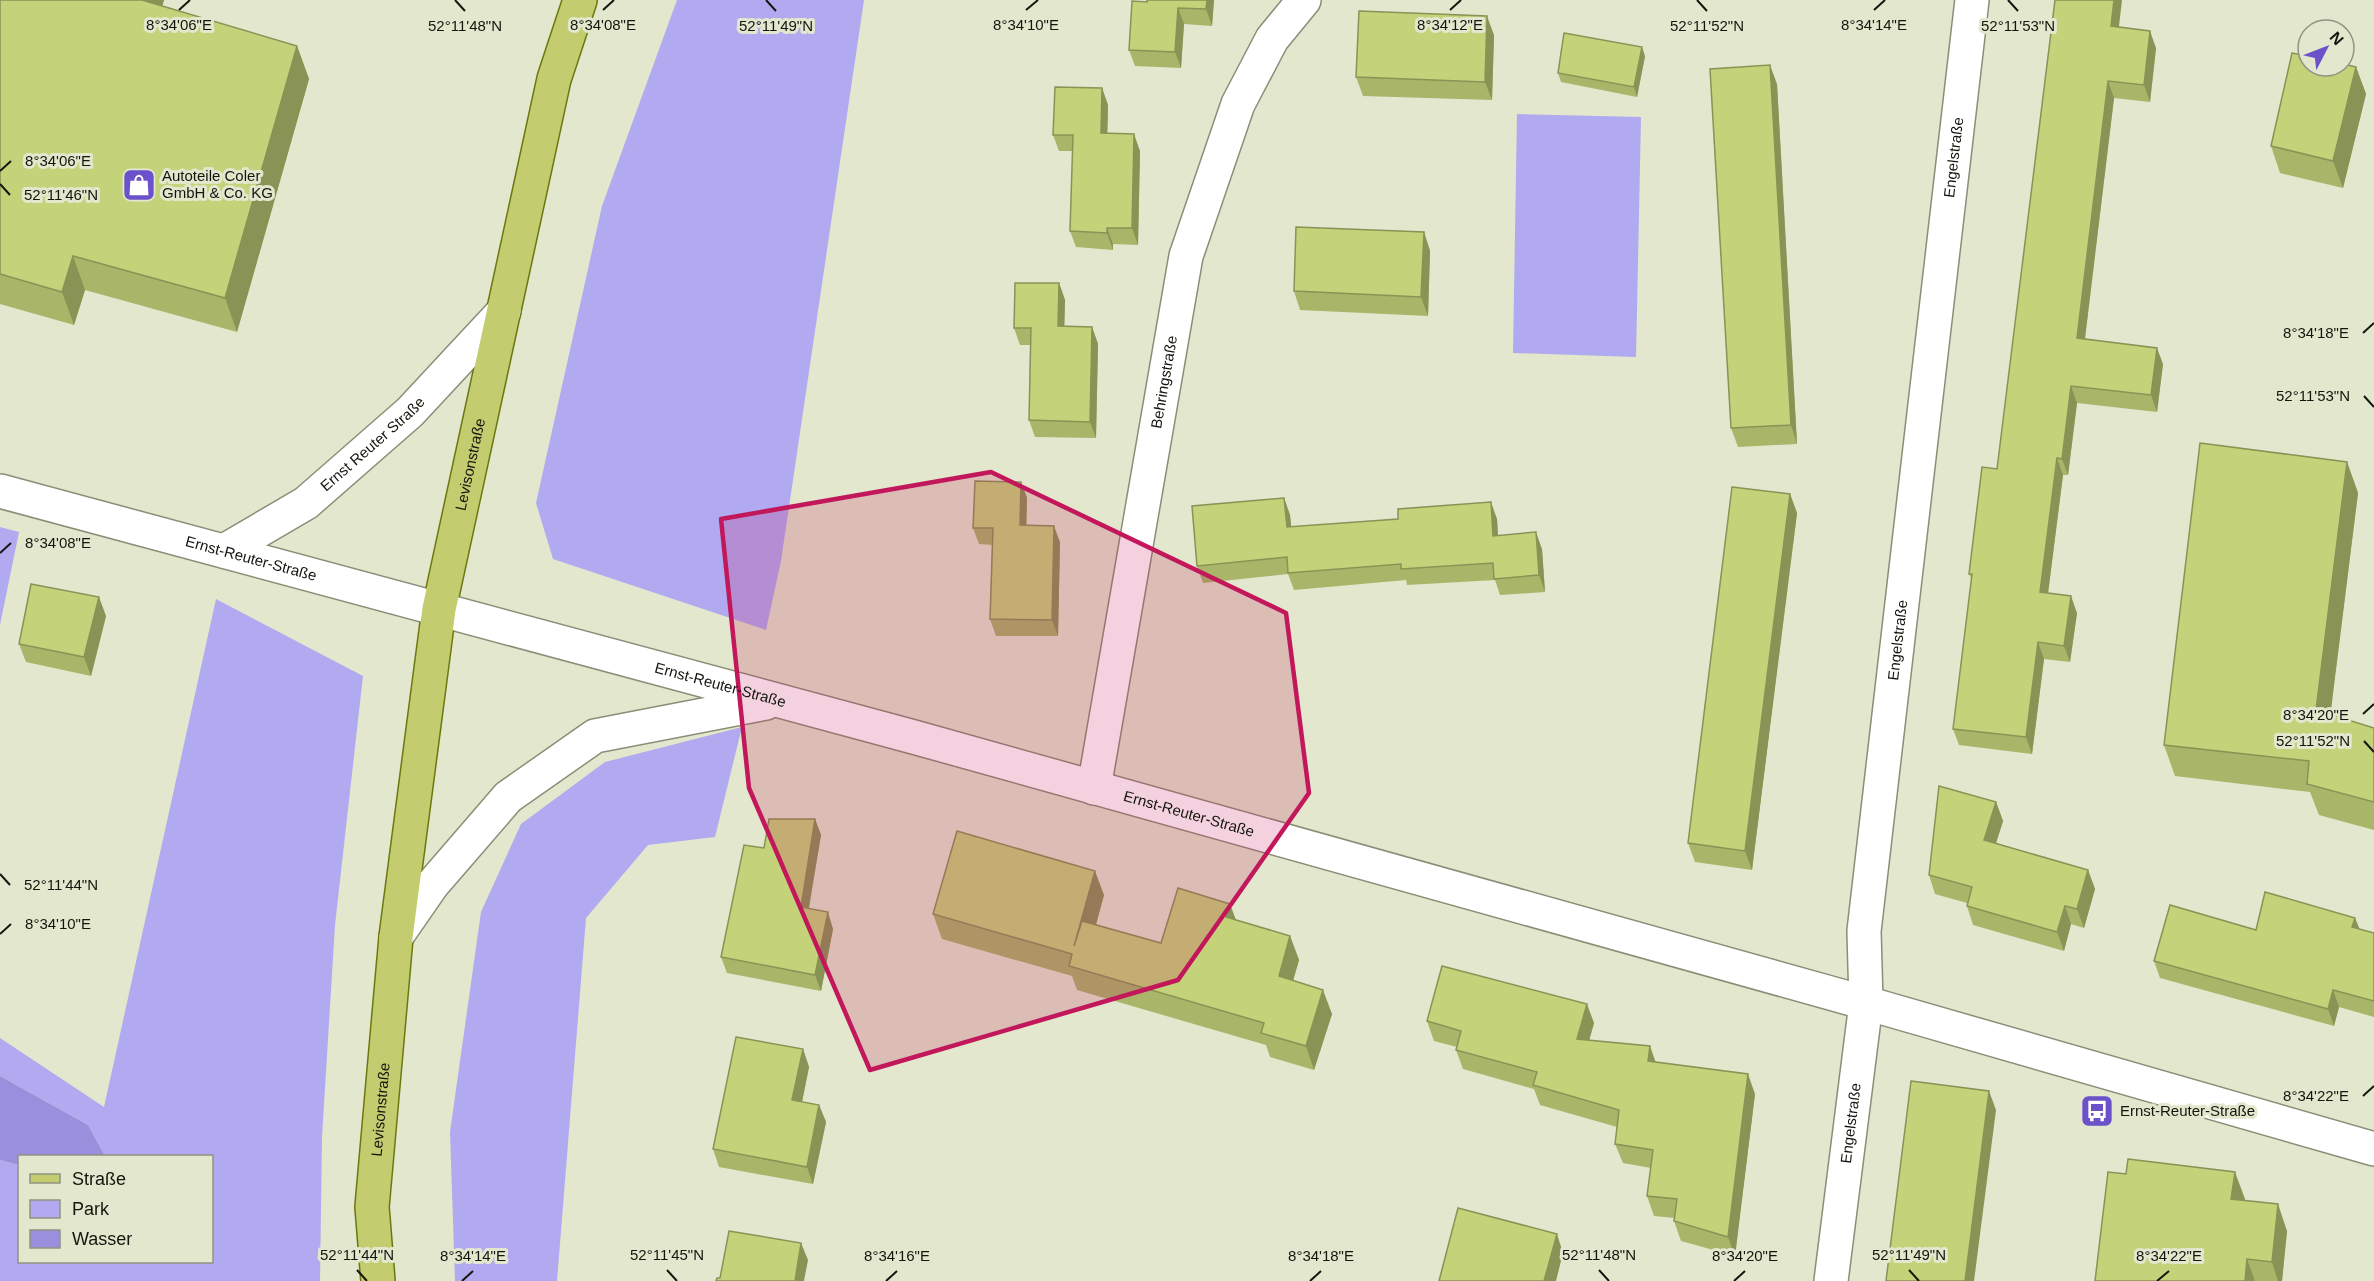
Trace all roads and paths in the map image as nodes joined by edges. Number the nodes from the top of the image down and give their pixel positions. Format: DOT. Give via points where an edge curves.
graph roads {
  1 [pos="580,0"];
  2 [pos="1304,0"];
  3 [pos="1972,0"];
  4 [pos="504,312"];
  5 [pos="0,491"];
  6 [pos="224,551"];
  7 [pos="440,609"];
  8 [pos="774,701"];
  9 [pos="1094,788"];
  10 [pos="396,937"];
  11 [pos="1866,1003"];
  12 [pos="2374,1149"];
  13 [pos="378,1281"];
  14 [pos="1831,1281"];
  1 -- 4 [label="main road, Levisonstraße" via="554,79"];
  2 -- 9 [label="street, Behringstraße" via="1272,39 1238,104 1186,256"];
  3 -- 11 [label="street, Engelstraße" via="1864,931"];
  4 -- 6 [label="street, Ernst Reuter Straße" via="410,412 306,503"];
  4 -- 7 [label="main road, Levisonstraße"];
  5 -- 6 [label="street, Ernst-Reuter-Straße"];
  6 -- 7 [label="street, Ernst-Reuter-Straße"];
  7 -- 8 [label="street, Ernst-Reuter-Straße"];
  7 -- 10 [label="main road, Levisonstraße"];
  8 -- 9 [label="street, Ernst-Reuter-Straße"];
  8 -- 10 [label="street, Levisonstraße" via="596,736 508,797 432,885"];
  9 -- 11 [label="street, Ernst-Reuter-Straße"];
  10 -- 13 [label="main road, Levisonstraße" via="372,1207"];
  11 -- 12 [label="street, Ernst-Reuter-Straße"];
  11 -- 14 [label="street, Engelstraße"];
}
